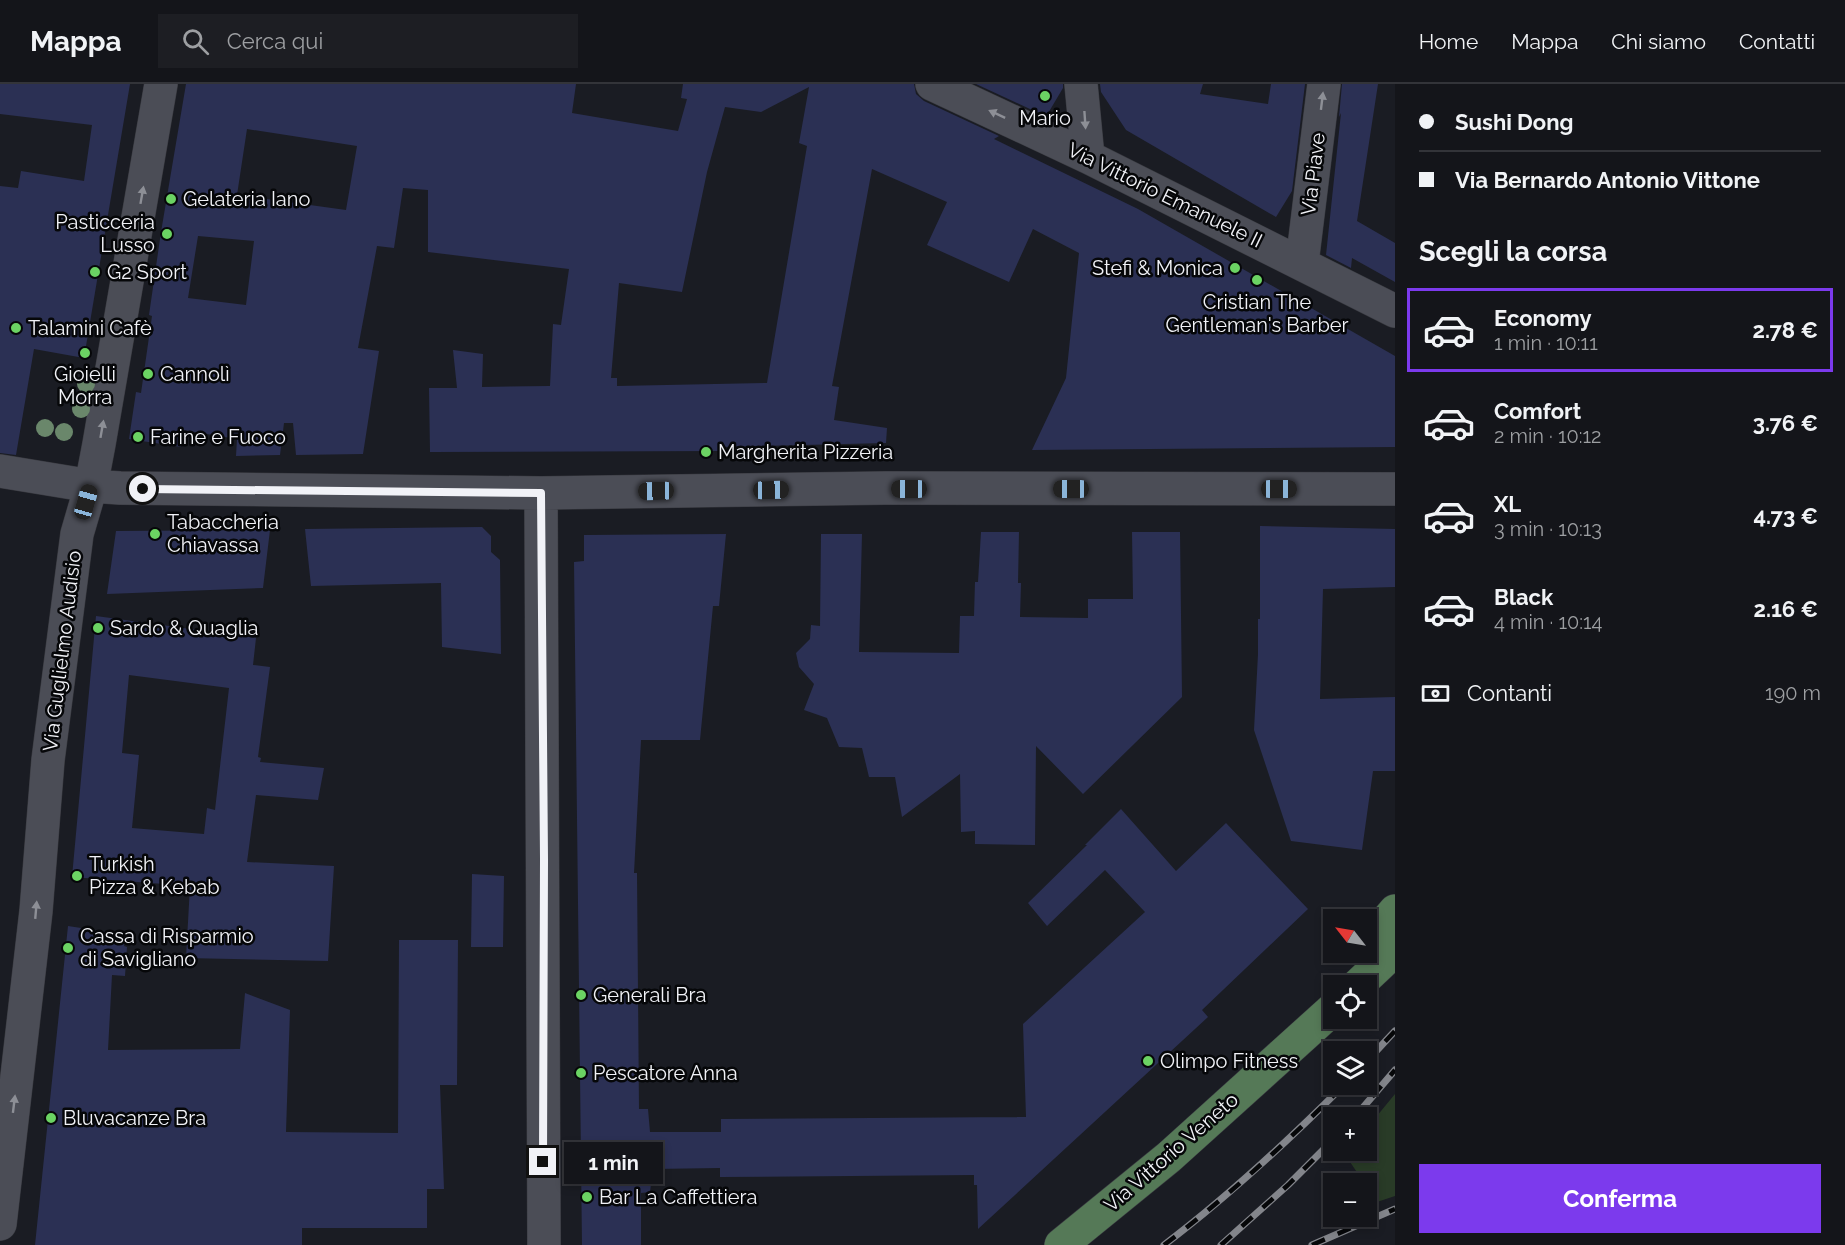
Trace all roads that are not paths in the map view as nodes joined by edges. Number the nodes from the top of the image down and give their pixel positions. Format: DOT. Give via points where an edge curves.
graph roads {
  1 [pos="161,84"];
  2 [pos="932,84"];
  3 [pos="1081,84"];
  4 [pos="1324,84"];
  5 [pos="1088,157"];
  6 [pos="1302,263"];
  7 [pos="1395,311"];
  8 [pos="0,471"];
  9 [pos="91,486"];
  10 [pos="1395,489"];
  11 [pos="541,493"];
  12 [pos="1395,912"];
  13 [pos="1377,932"];
  14 [pos="1395,950"];
  15 [pos="1369,975"];
  16 [pos="1323,1007"];
  17 [pos="1323,1018"];
  18 [pos="1305,1034"];
  19 [pos="0,1224"];
  20 [pos="544,1245"];
  21 [pos="1061,1245"];
  9 -- 1 [label="street, Via Guglielmo Audisio, one-way"];
  5 -- 2 [label="street, Via Vittorio Emanuele II, one-way"];
  3 -- 5 [label="street, one-way"];
  6 -- 4 [label="street, Via Piave, one-way"];
  5 -- 6 [label="street, Via Vittorio Emanuele II"];
  6 -- 7 [label="street, Via Vittorio Emanuele II"];
  8 -- 9 [label="street"];
  9 -- 11 [label="street"];
  19 -- 9 [label="street, Via Guglielmo Audisio, one-way" via="36,911 48,760 77,534"];
  10 -- 11 [label="street"];
  11 -- 20 [label="street"];
  12 -- 13 [label="main road"];
  14 -- 15 [label="main road"];
  16 -- 18 [label="main road, Via Vittorio Veneto"];
  17 -- 18 [label="main road, Via Vittorio Veneto"];
  18 -- 21 [label="main road, Via Vittorio Veneto" via="1169,1157"];
}
